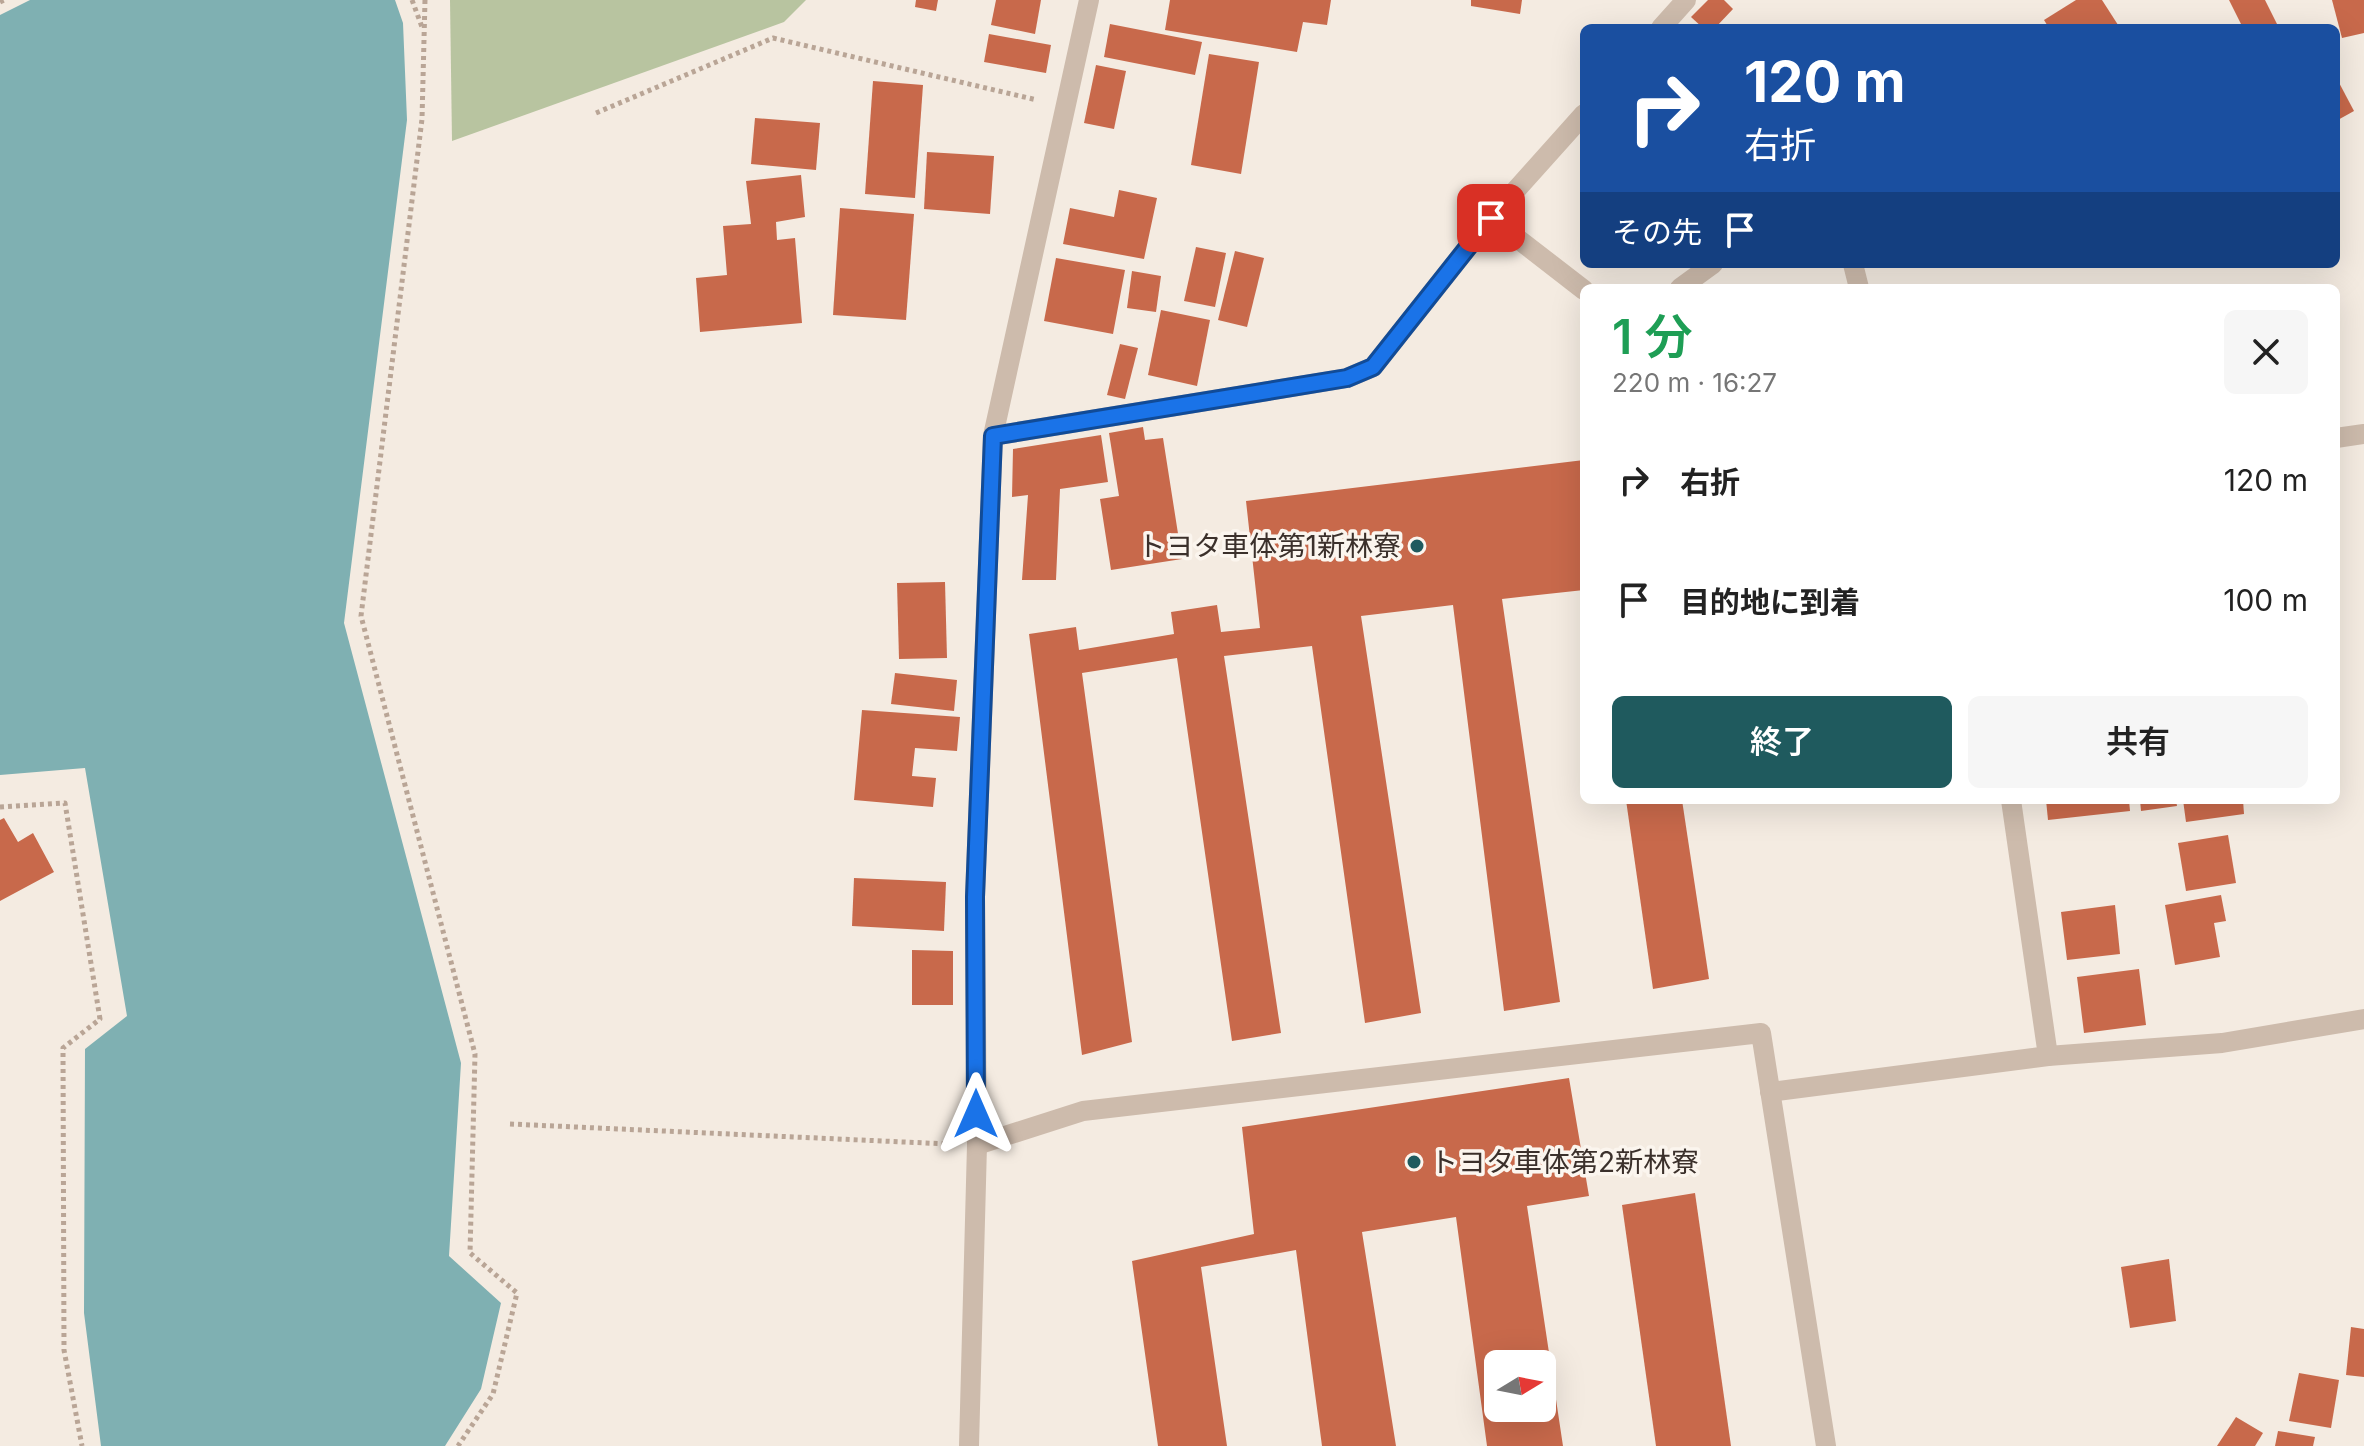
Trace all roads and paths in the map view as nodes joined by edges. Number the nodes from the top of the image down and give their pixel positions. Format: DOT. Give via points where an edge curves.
graph roads {
  1 [pos="412,0"];
  2 [pos="425,0"];
  3 [pos="1089,0"];
  4 [pos="1686,0"];
  5 [pos="1665,24"];
  6 [pos="424,32"];
  7 [pos="1065,107"];
  8 [pos="596,113"];
  9 [pos="1580,118"];
  10 [pos="1491,218"];
  11 [pos="1708,268"];
  12 [pos="1686,284"];
  13 [pos="1580,287"];
  14 [pos="2364,434"];
  15 [pos="993,436"];
  16 [pos="2340,437"];
  17 [pos="2012,804"];
  18 [pos="0,807"];
  19 [pos="2364,1019"];
  20 [pos="2048,1056"];
  21 [pos="1770,1092"];
  22 [pos="510,1124"];
  23 [pos="977,1145"];
  24 [pos="82,1446"];
  25 [pos="458,1446"];
  26 [pos="969,1446"];
  27 [pos="1826,1446"];
  1 -- 6 [label="path"];
  2 -- 6 [label="path"];
  3 -- 7 [label="street"];
  4 -- 5 [label="street"];
  6 -- 25 [label="path" via="422,119 361,616 475,1054 470,1253 517,1293 493,1394"];
  7 -- 8 [label="path" via="773,38"];
  7 -- 15 [label="street"];
  9 -- 10 [label="street"];
  10 -- 13 [label="street"];
  10 -- 15 [label="street" via="1373,367 1347,378"];
  11 -- 12 [label="street"];
  14 -- 16 [label="street"];
  15 -- 23 [label="street" via="975,897"];
  17 -- 20 [label="street"];
  18 -- 24 [label="path" via="65,803 100,1019 63,1048 64,1350"];
  19 -- 20 [label="street" via="2222,1043"];
  20 -- 21 [label="street"];
  21 -- 23 [label="street" via="1761,1033 1083,1111"];
  21 -- 27 [label="street"];
  22 -- 23 [label="path"];
  23 -- 26 [label="street"];
}
